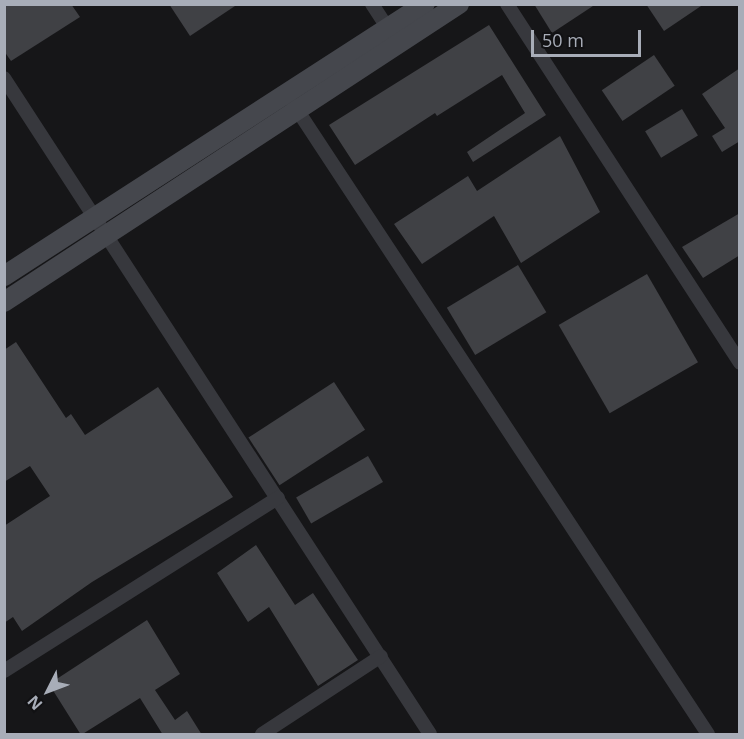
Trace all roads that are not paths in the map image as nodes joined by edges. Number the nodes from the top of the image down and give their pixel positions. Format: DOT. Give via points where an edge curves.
graph roads {
  1 [pos="372,4"];
  2 [pos="425,4"];
  3 [pos="459,4"];
  4 [pos="507,4"];
  5 [pos="393,36"];
  6 [pos="4,78"];
  7 [pos="292,102"];
  8 [pos="101,227"];
  9 [pos="4,276"];
  10 [pos="4,302"];
  11 [pos="740,363"];
  12 [pos="278,498"];
  13 [pos="381,656"];
  14 [pos="4,671"];
  15 [pos="262,735"];
  16 [pos="430,735"];
  17 [pos="708,735"];
  1 -- 5 [label="street"];
  2 -- 5 [label="main road"];
  3 -- 5 [label="main road"];
  4 -- 11 [label="street"];
  5 -- 7 [label="main road"];
  6 -- 8 [label="street"];
  7 -- 8 [label="main road"];
  7 -- 17 [label="street"];
  8 -- 9 [label="main road"];
  8 -- 10 [label="main road"];
  8 -- 12 [label="street"];
  12 -- 13 [label="street"];
  12 -- 14 [label="street"];
  13 -- 15 [label="street"];
  13 -- 16 [label="street"];
}
